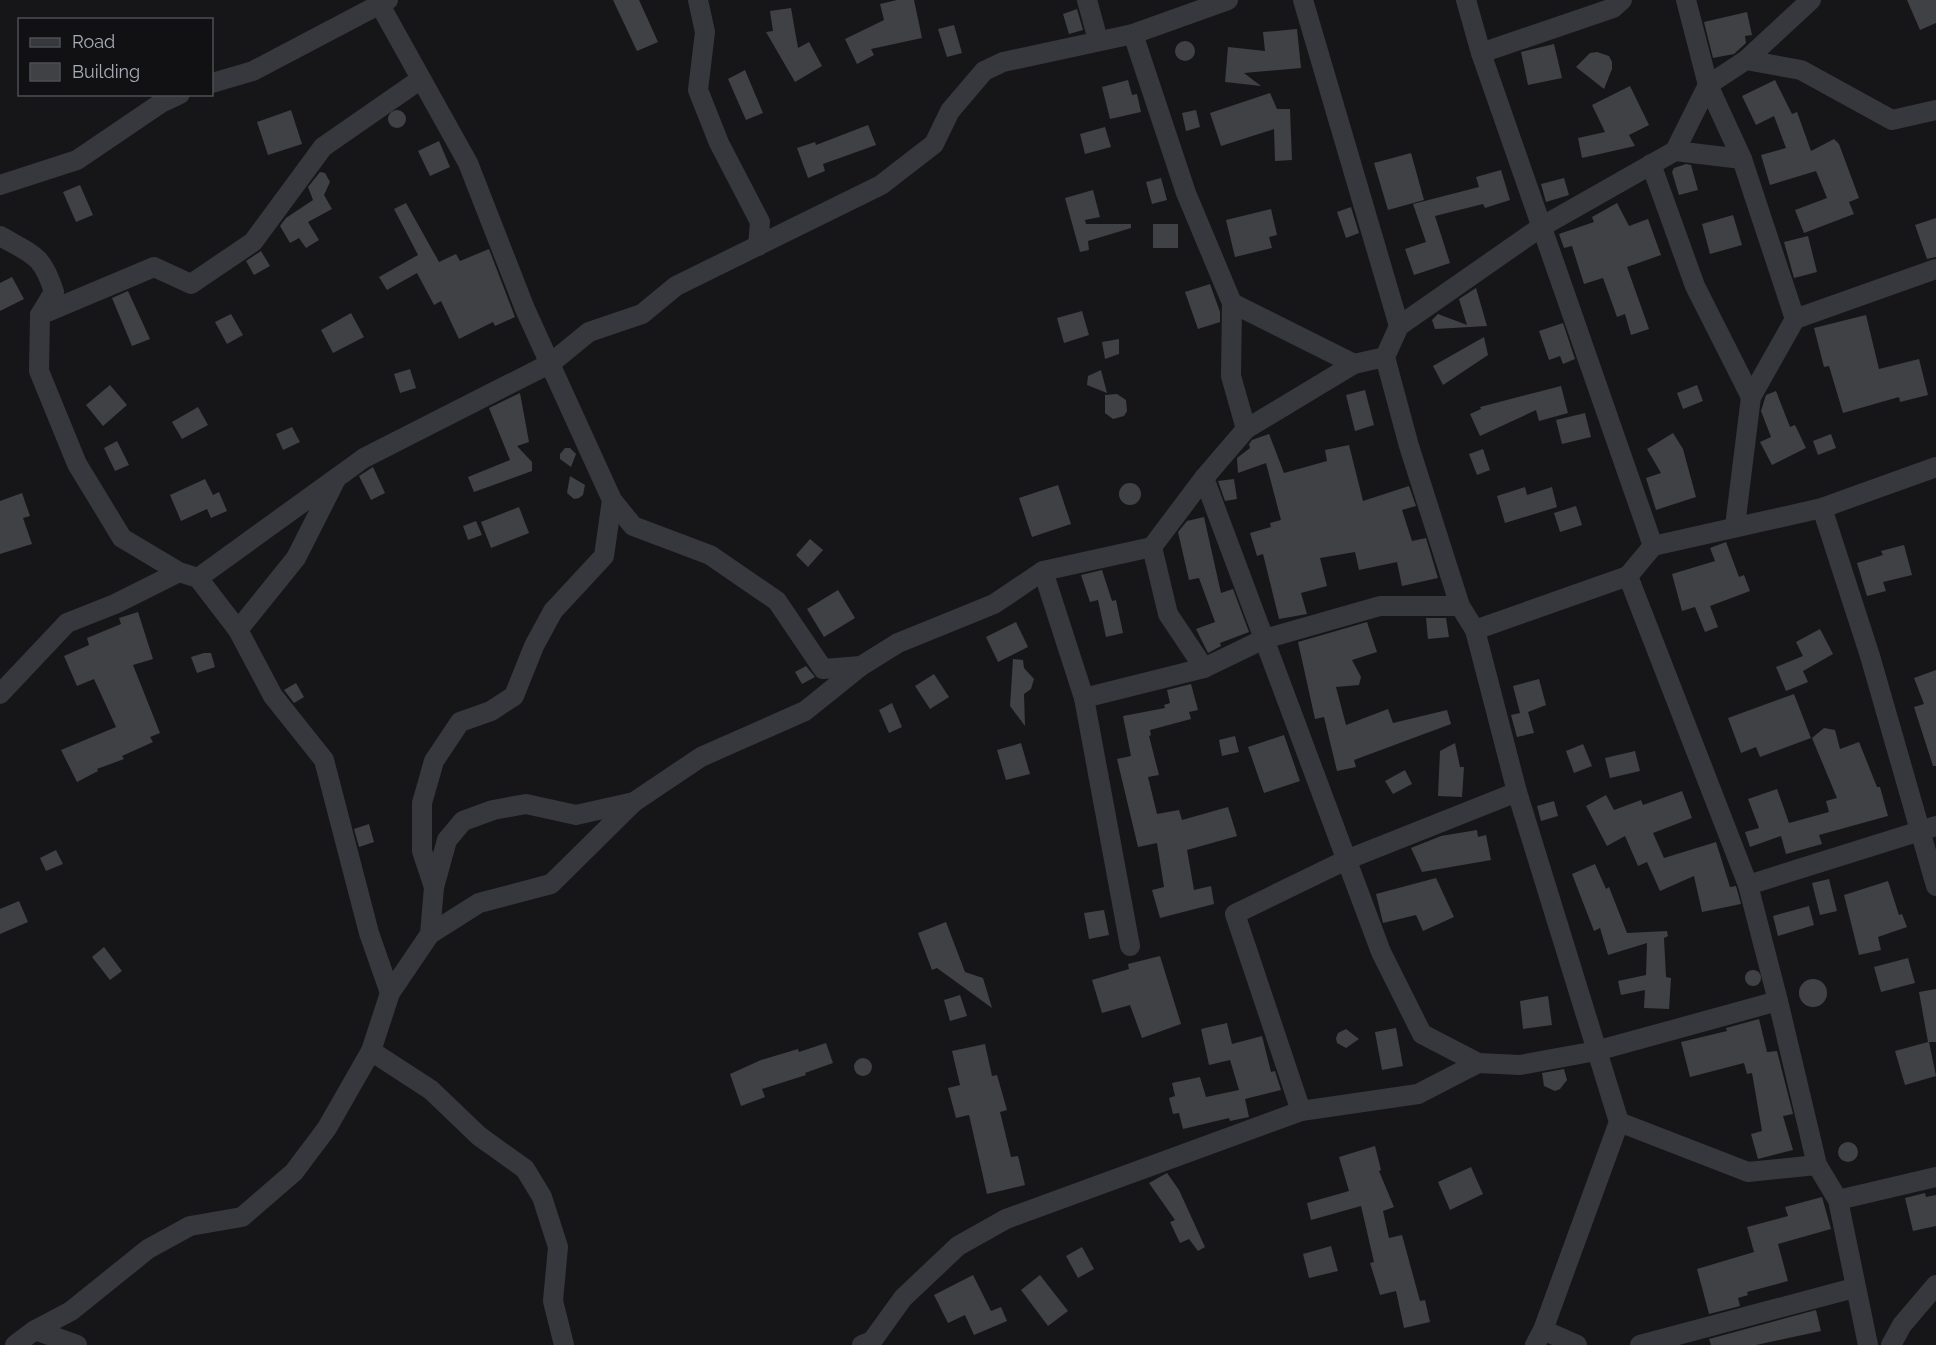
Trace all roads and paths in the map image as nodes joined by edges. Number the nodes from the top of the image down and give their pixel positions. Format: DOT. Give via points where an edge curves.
graph roads {
  1 [pos="698,0"];
  2 [pos="1087,0"];
  3 [pos="1228,0"];
  4 [pos="1303,0"];
  5 [pos="1466,0"];
  6 [pos="1622,0"];
  7 [pos="1686,0"];
  8 [pos="1812,0"];
  9 [pos="384,2"];
  10 [pos="356,8"];
  11 [pos="1133,34"];
  12 [pos="1098,40"];
  13 [pos="1481,53"];
  14 [pos="1746,60"];
  15 [pos="421,79"];
  16 [pos="213,83"];
  17 [pos="1708,85"];
  18 [pos="176,96"];
  19 [pos="1936,110"];
  20 [pos="1675,151"];
  21 [pos="1742,159"];
  22 [pos="1652,164"];
  23 [pos="0,185"];
  24 [pos="1541,227"];
  25 [pos="0,236"];
  26 [pos="758,246"];
  27 [pos="1936,269"];
  28 [pos="1232,303"];
  29 [pos="40,315"];
  30 [pos="1795,319"];
  31 [pos="1399,326"];
  32 [pos="1385,357"];
  33 [pos="551,363"];
  34 [pos="1354,364"];
  35 [pos="1751,397"];
  36 [pos="1245,429"];
  37 [pos="1936,466"];
  38 [pos="337,477"];
  39 [pos="1203,478"];
  40 [pos="612,500"];
  41 [pos="1821,508"];
  42 [pos="1735,526"];
  43 [pos="1653,546"];
  44 [pos="1152,547"];
  45 [pos="1043,571"];
  46 [pos="188,575"];
  47 [pos="1628,576"];
  48 [pos="1460,606"];
  49 [pos="238,630"];
  50 [pos="1475,630"];
  51 [pos="1264,639"];
  52 [pos="861,666"];
  53 [pos="1204,669"];
  54 [pos="0,694"];
  55 [pos="1084,699"];
  56 [pos="1516,792"];
  57 [pos="634,802"];
  58 [pos="1928,828"];
  59 [pos="1346,860"];
  60 [pos="1748,885"];
  61 [pos="1936,886"];
  62 [pos="434,887"];
  63 [pos="430,934"];
  64 [pos="1130,946"];
  65 [pos="390,993"];
  66 [pos="1778,1001"];
  67 [pos="371,1051"];
  68 [pos="1596,1051"];
  69 [pos="1478,1063"];
  70 [pos="1301,1111"];
  71 [pos="1619,1122"];
  72 [pos="1818,1165"];
  73 [pos="1936,1177"];
  74 [pos="1838,1200"];
  75 [pos="1936,1285"];
  76 [pos="1854,1288"];
  77 [pos="35,1330"];
  78 [pos="1539,1338"];
  79 [pos="15,1345"];
  80 [pos="77,1345"];
  81 [pos="564,1345"];
  82 [pos="862,1345"];
  83 [pos="1577,1345"];
  84 [pos="1640,1345"];
  85 [pos="1868,1345"];
  86 [pos="1891,1345"];
  1 -- 26 [label="street" via="705,32 698,90 719,143 760,222"];
  2 -- 12 [label="street"];
  3 -- 11 [label="street"];
  4 -- 31 [label="street"];
  5 -- 13 [label="street"];
  6 -- 13 [label="street" via="1613,8"];
  7 -- 17 [label="street"];
  8 -- 14 [label="street"];
  9 -- 10 [label="street"];
  9 -- 15 [label="street"];
  10 -- 16 [label="street" via="253,71"];
  11 -- 12 [label="street"];
  11 -- 28 [label="street" via="1186,193"];
  12 -- 26 [label="street" via="1004,62 984,71 950,111 934,144 881,184"];
  13 -- 24 [label="street"];
  14 -- 17 [label="street"];
  14 -- 19 [label="street" via="1801,70 1892,120"];
  15 -- 29 [label="street" via="323,147 253,242 191,284 154,267"];
  15 -- 33 [label="street" via="468,163 525,309"];
  17 -- 20 [label="street"];
  17 -- 21 [label="street"];
  18 -- 23 [label="street" via="77,160"];
  20 -- 21 [label="street"];
  20 -- 22 [label="street"];
  21 -- 30 [label="street"];
  22 -- 24 [label="street"];
  22 -- 35 [label="street" via="1695,286"];
  24 -- 31 [label="street"];
  24 -- 43 [label="street"];
  25 -- 29 [label="street" via="46,267 54,292"];
  26 -- 33 [label="street" via="676,286 642,314 589,332"];
  27 -- 30 [label="street"];
  28 -- 34 [label="street"];
  28 -- 36 [label="street" via="1231,376"];
  29 -- 46 [label="street" via="39,371 77,464 122,538"];
  30 -- 35 [label="street"];
  31 -- 32 [label="street"];
  32 -- 34 [label="street"];
  32 -- 48 [label="street"];
  33 -- 38 [label="street" via="364,458"];
  33 -- 40 [label="street"];
  34 -- 36 [label="street"];
  35 -- 42 [label="street"];
  36 -- 39 [label="street"];
  37 -- 41 [label="street"];
  38 -- 46 [label="street"];
  38 -- 49 [label="street" via="296,558"];
  39 -- 44 [label="street"];
  39 -- 51 [label="street"];
  40 -- 52 [label="street" via="633,526 710,555 777,601 823,669"];
  40 -- 62 [label="street" via="604,556 553,611 514,696 491,711 460,722 434,761 422,803 422,851"];
  41 -- 42 [label="street"];
  41 -- 58 [label="street"];
  42 -- 43 [label="street"];
  43 -- 47 [label="street"];
  44 -- 45 [label="street"];
  44 -- 53 [label="street" via="1168,614"];
  45 -- 52 [label="street" via="994,604 898,643"];
  45 -- 55 [label="street"];
  46 -- 49 [label="street"];
  46 -- 54 [label="street" via="67,623"];
  47 -- 50 [label="street"];
  47 -- 60 [label="street"];
  48 -- 50 [label="street"];
  48 -- 51 [label="street" via="1380,606"];
  49 -- 65 [label="street" via="273,696 324,760 369,933"];
  50 -- 56 [label="street"];
  51 -- 53 [label="street"];
  51 -- 59 [label="street"];
  52 -- 57 [label="street" via="805,711 701,757"];
  53 -- 55 [label="street"];
  55 -- 64 [label="street"];
  56 -- 59 [label="street"];
  56 -- 68 [label="street"];
  57 -- 62 [label="street" via="576,815 526,804 463,820 447,840"];
  57 -- 63 [label="street" via="551,884 479,903"];
  58 -- 60 [label="street"];
  58 -- 61 [label="street"];
  59 -- 69 [label="street" via="1381,952 1422,1034"];
  59 -- 70 [label="street" via="1235,914"];
  60 -- 66 [label="street"];
  62 -- 63 [label="street"];
  63 -- 65 [label="street"];
  65 -- 67 [label="street"];
  66 -- 68 [label="street"];
  66 -- 72 [label="street"];
  67 -- 77 [label="street" via="327,1128 294,1172 242,1217 182,1230 148,1249 71,1311"];
  67 -- 81 [label="street" via="431,1090 479,1136 525,1169 542,1197 558,1247 553,1301"];
  68 -- 69 [label="street" via="1520,1065"];
  68 -- 71 [label="street"];
  69 -- 70 [label="street" via="1418,1094"];
  70 -- 82 [label="street" via="1006,1219 958,1246 903,1298 872,1341"];
  71 -- 72 [label="street" via="1748,1172"];
  71 -- 78 [label="street"];
  72 -- 74 [label="street"];
  73 -- 74 [label="street"];
  74 -- 76 [label="street"];
  75 -- 86 [label="street" via="1902,1325"];
  76 -- 84 [label="street"];
  76 -- 85 [label="street"];
  77 -- 79 [label="street"];
  77 -- 80 [label="street"];
  78 -- 83 [label="street"];
}
